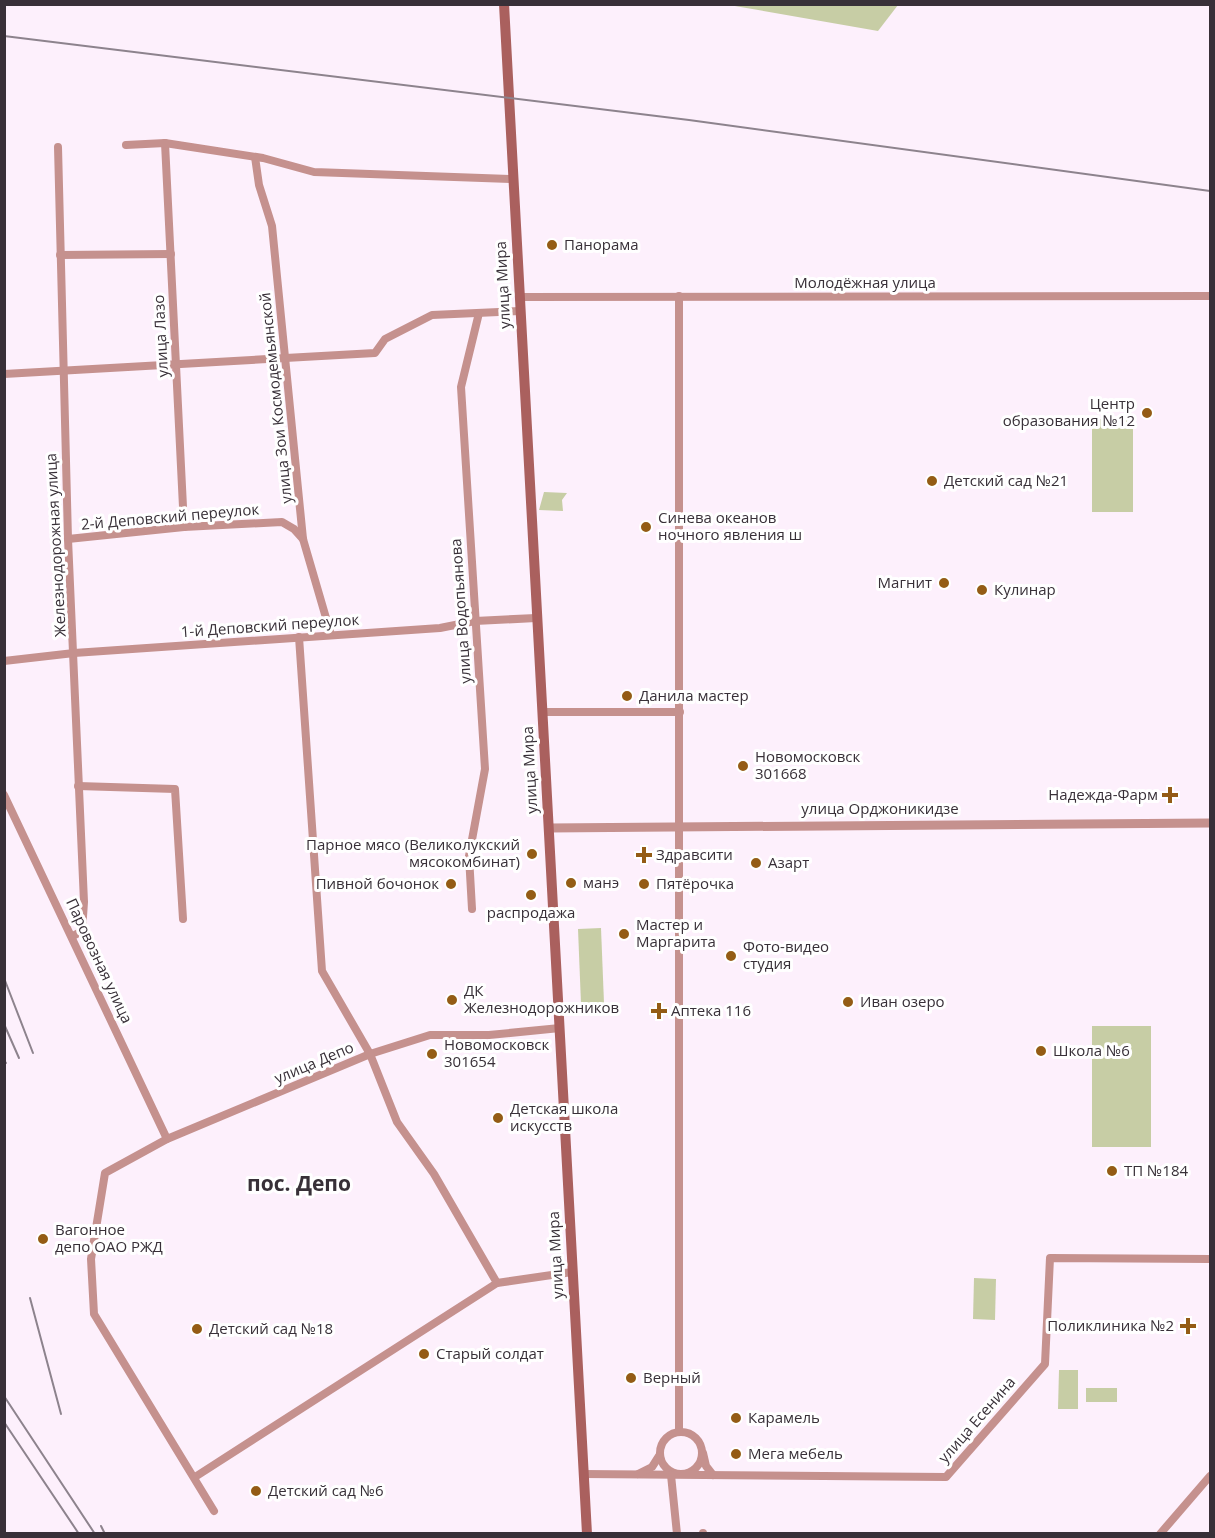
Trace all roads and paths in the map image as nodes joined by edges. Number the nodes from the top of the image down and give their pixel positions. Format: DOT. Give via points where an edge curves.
graph roads {
  1 [pos="504,4"];
  2 [pos="165,143"];
  3 [pos="126,145"];
  4 [pos="58,147"];
  5 [pos="255,157"];
  6 [pos="513,179"];
  7 [pos="171,254"];
  8 [pos="60,255"];
  9 [pos="679,296"];
  10 [pos="1210,296"];
  11 [pos="519,297"];
  12 [pos="520,311"];
  13 [pos="479,313"];
  14 [pos="284,358"];
  15 [pos="176,364"];
  16 [pos="63,370"];
  17 [pos="4,374"];
  18 [pos="184,527"];
  19 [pos="68,539"];
  20 [pos="303,539"];
  21 [pos="536,618"];
  22 [pos="475,621"];
  23 [pos="331,635"];
  24 [pos="299,637"];
  25 [pos="74,653"];
  26 [pos="4,661"];
  27 [pos="542,712"];
  28 [pos="680,712"];
  29 [pos="78,786"];
  30 [pos="4,795"];
  31 [pos="678,825"];
  32 [pos="1209,825"];
  33 [pos="549,828"];
  34 [pos="472,909"];
  35 [pos="183,920"];
  36 [pos="73,936"];
  37 [pos="560,1028"];
  38 [pos="370,1053"];
  39 [pos="167,1138"];
  40 [pos="1210,1259"];
  41 [pos="572,1272"];
  42 [pos="497,1283"];
  43 [pos="679,1431"];
  44 [pos="703,1453"];
  45 [pos="659,1456"];
  46 [pos="584,1474"];
  47 [pos="636,1475"];
  48 [pos="671,1476"];
  49 [pos="683,1476"];
  50 [pos="713,1476"];
  51 [pos="1210,1476"];
  52 [pos="195,1477"];
  53 [pos="214,1511"];
  54 [pos="587,1533"];
  55 [pos="677,1533"];
  56 [pos="1160,1533"];
  1 -- 6 [label="main road, улица Мира"];
  2 -- 3 [label="street"];
  2 -- 5 [label="street"];
  2 -- 7 [label="street, улица Лазо"];
  4 -- 8 [label="street, Железнодорожная улица"];
  5 -- 6 [label="street" via="314,172"];
  5 -- 14 [label="street, улица Зои Космодемьянской" via="259,186 272,226"];
  6 -- 11 [label="main road, улица Мира"];
  7 -- 8 [label="street"];
  7 -- 15 [label="street, улица Лазо"];
  8 -- 16 [label="street, Железнодорожная улица"];
  9 -- 10 [label="street, Молодёжная улица"];
  9 -- 11 [label="street, Молодёжная улица"];
  9 -- 28 [label="street"];
  11 -- 12 [label="main road, улица Мира"];
  12 -- 13 [label="street"];
  12 -- 21 [label="main road, улица Мира"];
  13 -- 14 [label="street" via="432,315 385,339 375,353"];
  13 -- 22 [label="street, улица Водопьянова" via="461,387"];
  14 -- 15 [label="street"];
  14 -- 20 [label="street, улица Зои Космодемьянской"];
  15 -- 16 [label="street"];
  15 -- 18 [label="street, улица Лазо"];
  16 -- 17 [label="street"];
  16 -- 19 [label="street, Железнодорожная улица"];
  18 -- 19 [label="street, 2-й Деповский переулок"];
  18 -- 20 [label="street, 2-й Деповский переулок" via="282,522"];
  19 -- 25 [label="street, Железнодорожная улица"];
  20 -- 23 [label="street, улица Зои Космодемьянской"];
  21 -- 22 [label="street, 1-й Деповский переулок"];
  21 -- 27 [label="main road, улица Мира"];
  22 -- 23 [label="street, 1-й Деповский переулок" via="440,628"];
  22 -- 34 [label="street, улица Водопьянова" via="485,769 469,856"];
  23 -- 24 [label="street, 1-й Деповский переулок"];
  24 -- 25 [label="street, 1-й Деповский переулок"];
  24 -- 38 [label="street" via="322,971"];
  25 -- 26 [label="street, 1-й Деповский переулок"];
  25 -- 29 [label="street, Железнодорожная улица"];
  27 -- 28 [label="street"];
  27 -- 33 [label="main road, улица Мира"];
  28 -- 31 [label="street"];
  29 -- 35 [label="street" via="175,789"];
  29 -- 36 [label="street, Железнодорожная улица" via="84,920 82,931"];
  30 -- 36 [label="street, Паровозная улица"];
  31 -- 32 [label="street, улица Орджоникидзе"];
  31 -- 33 [label="street, улица Орджоникидзе"];
  31 -- 43 [label="street"];
  33 -- 37 [label="main road, улица Мира"];
  36 -- 39 [label="street, Паровозная улица"];
  37 -- 38 [label="street" via="489,1035 430,1035"];
  37 -- 41 [label="main road, улица Мира"];
  38 -- 39 [label="street, улица Депо"];
  38 -- 42 [label="street, улица Депо" via="397,1122 434,1174"];
  39 -- 52 [label="street, улица Депо" via="105,1173 91,1259 94,1314"];
  40 -- 50 [label="street, улица Есенина" via="1050,1258 1045,1364 946,1477"];
  41 -- 42 [label="street"];
  41 -- 46 [label="main road, улица Мира"];
  42 -- 52 [label="street"];
  43 -- 44 [label="street" via="696,1438"];
  43 -- 45 [label="street" via="666,1438"];
  44 -- 49 [label="street" via="697,1468"];
  44 -- 50 [label="street"];
  45 -- 47 [label="street" via="652,1467"];
  45 -- 49 [label="street" via="666,1469"];
  46 -- 47 [label="street, улица Есенина"];
  46 -- 54 [label="main road, улица Мира"];
  47 -- 48 [label="street, улица Есенина"];
  48 -- 49 [label="street, улица Есенина"];
  48 -- 55 [label="street"];
  49 -- 50 [label="street, улица Есенина"];
  51 -- 56 [label="street"];
  52 -- 53 [label="street"];
}
